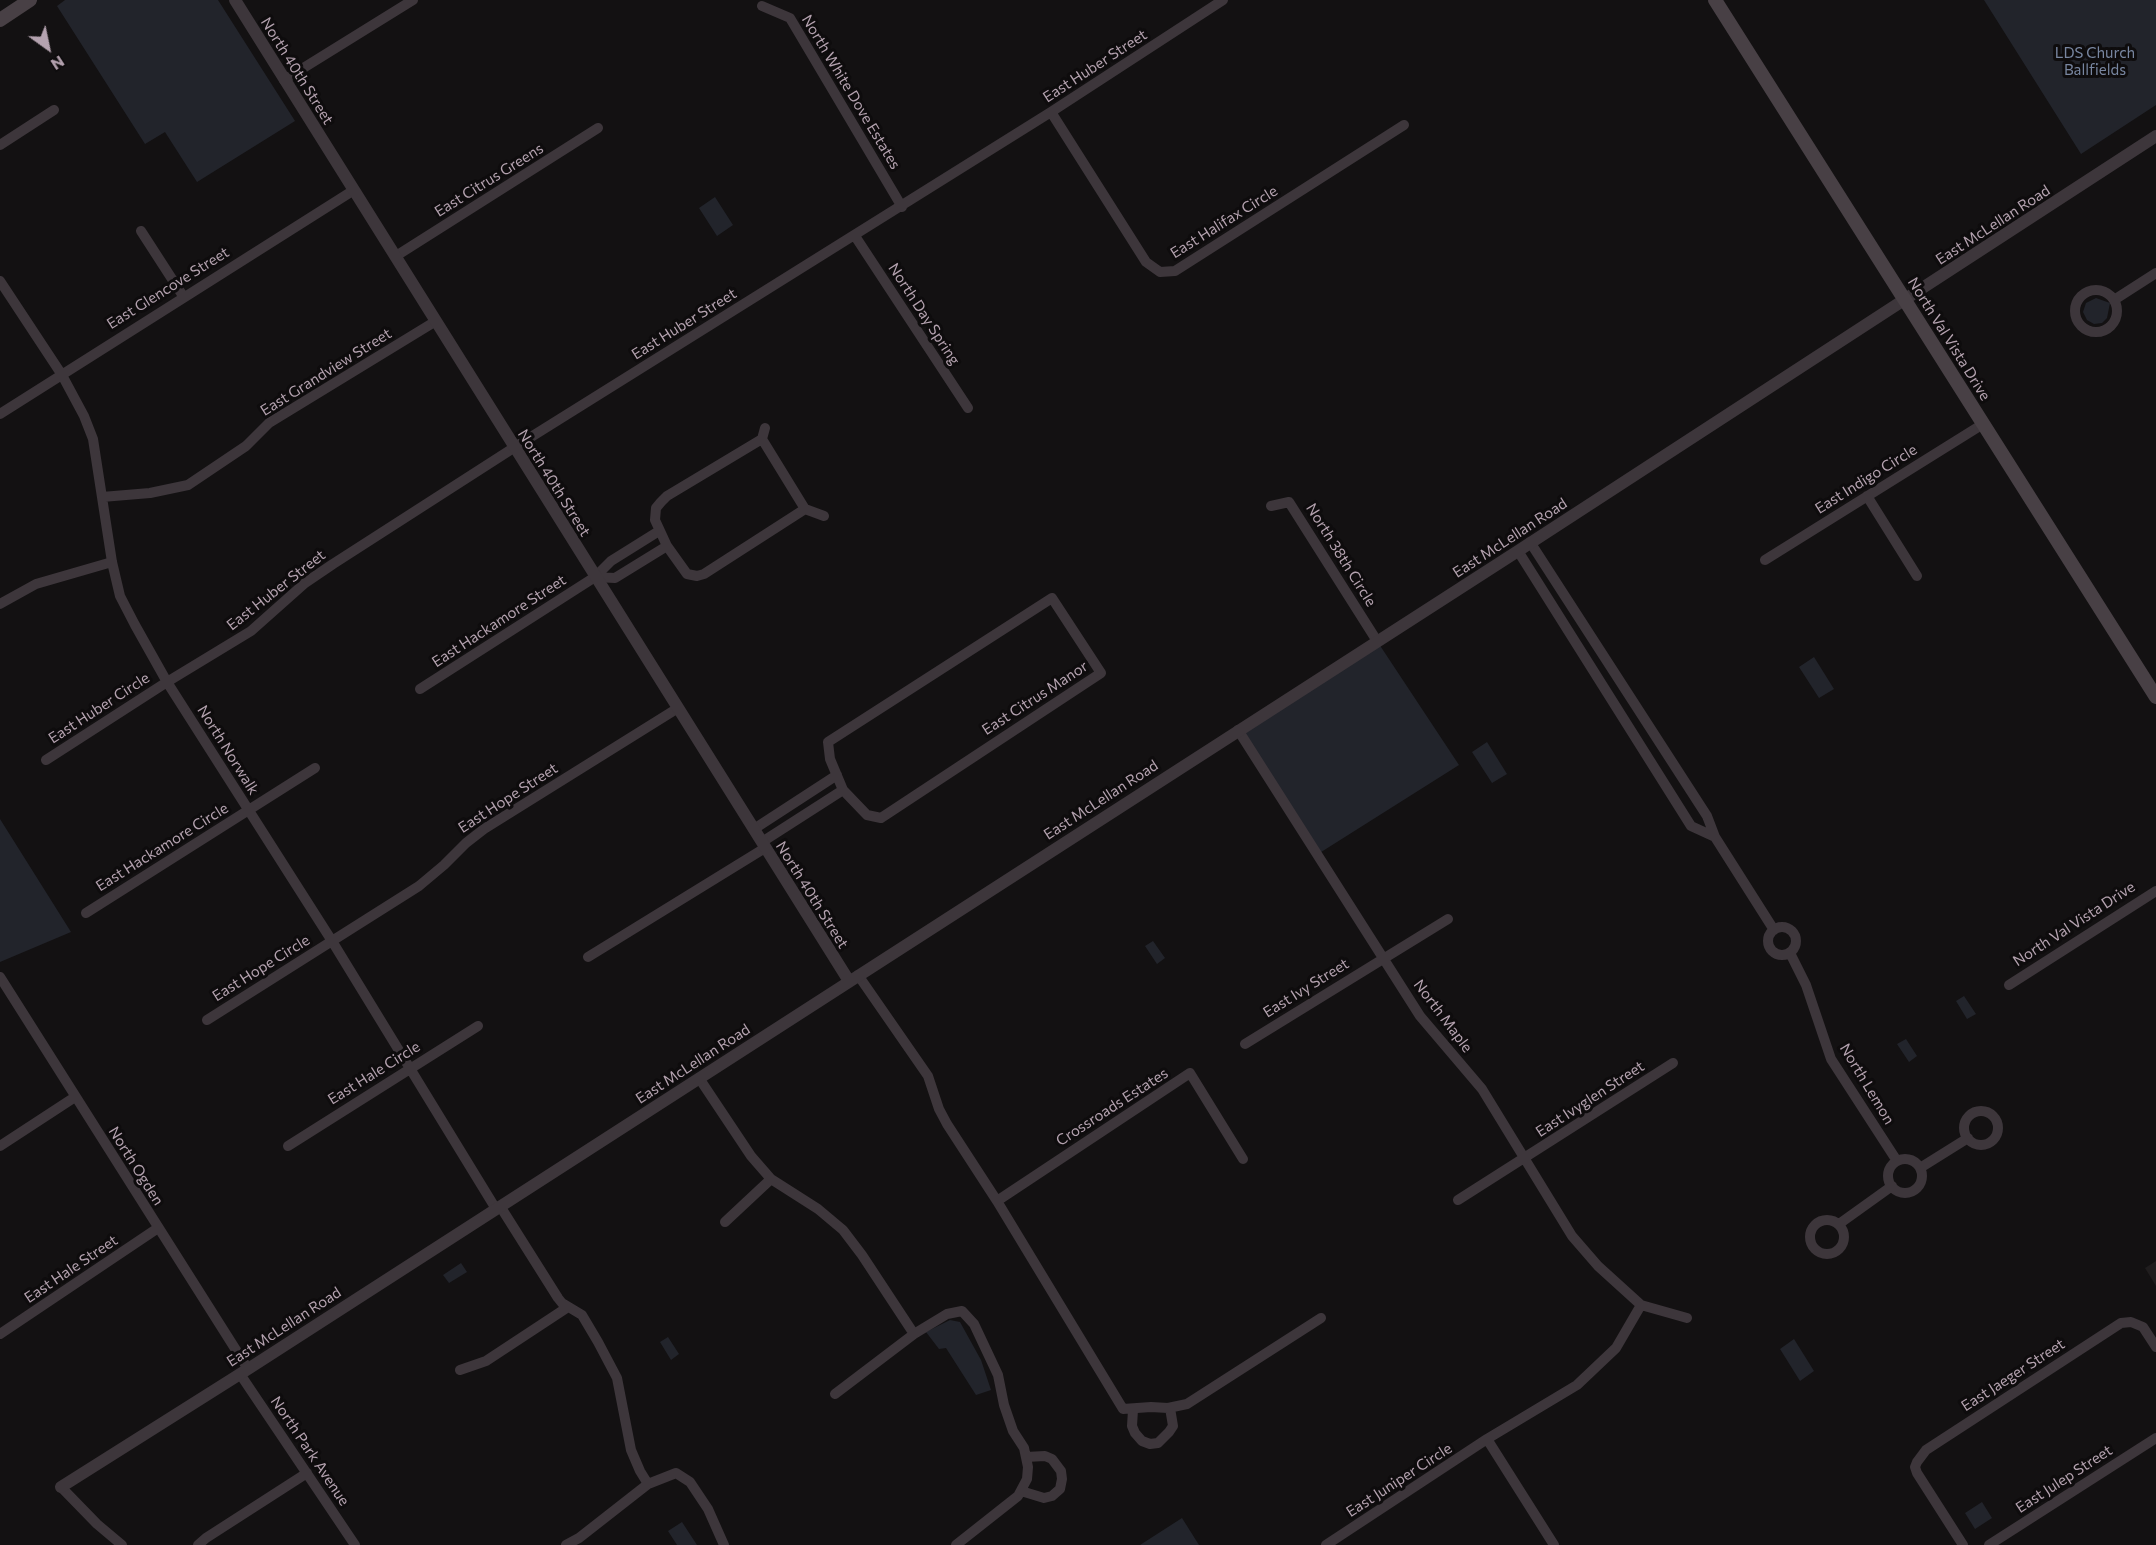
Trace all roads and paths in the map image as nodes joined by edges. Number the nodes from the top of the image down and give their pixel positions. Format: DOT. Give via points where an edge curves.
graph roads {
  1 [pos="30,0"];
  2 [pos="235,0"];
  3 [pos="413,0"];
  4 [pos="1223,0"];
  5 [pos="1715,0"];
  6 [pos="762,6"];
  7 [pos="0,20"];
  8 [pos="284,80"];
  9 [pos="54,110"];
  10 [pos="1052,112"];
  11 [pos="1404,125"];
  12 [pos="598,128"];
  13 [pos="2156,136"];
  14 [pos="0,145"];
  15 [pos="354,190"];
  16 [pos="902,207"];
  17 [pos="141,231"];
  18 [pos="855,236"];
  19 [pos="396,256"];
  20 [pos="2156,273"];
  21 [pos="0,281"];
  22 [pos="183,296"];
  23 [pos="2114,300"];
  24 [pos="1905,301"];
  25 [pos="436,321"];
  26 [pos="62,375"];
  27 [pos="968,408"];
  28 [pos="0,414"];
  29 [pos="1983,424"];
  30 [pos="765,428"];
  31 [pos="762,439"];
  32 [pos="515,447"];
  33 [pos="1867,496"];
  34 [pos="102,497"];
  35 [pos="1271,506"];
  36 [pos="805,508"];
  37 [pos="824,516"];
  38 [pos="659,531"];
  39 [pos="1530,542"];
  40 [pos="637,545"];
  41 [pos="667,546"];
  42 [pos="1518,551"];
  43 [pos="646,560"];
  44 [pos="1765,560"];
  45 [pos="112,562"];
  46 [pos="1551,574"];
  47 [pos="1917,576"];
  48 [pos="595,577"];
  49 [pos="1539,581"];
  50 [pos="1563,594"];
  51 [pos="1551,602"];
  52 [pos="0,604"];
  53 [pos="1589,634"];
  54 [pos="1377,641"];
  55 [pos="1575,642"];
  56 [pos="167,682"];
  57 [pos="420,689"];
  58 [pos="2156,696"];
  59 [pos="678,708"];
  60 [pos="1238,730"];
  61 [pos="46,760"];
  62 [pos="1674,767"];
  63 [pos="315,768"];
  64 [pos="837,775"];
  65 [pos="1659,777"];
  66 [pos="843,790"];
  67 [pos="248,811"];
  68 [pos="754,829"];
  69 [pos="1716,837"];
  70 [pos="764,845"];
  71 [pos="2156,891"];
  72 [pos="86,913"];
  73 [pos="1448,919"];
  74 [pos="1774,930"];
  75 [pos="332,941"];
  76 [pos="1790,953"];
  77 [pos="588,957"];
  78 [pos="1384,958"];
  79 [pos="0,977"];
  80 [pos="853,978"];
  81 [pos="2009,986"];
  82 [pos="207,1020"];
  83 [pos="478,1026"];
  84 [pos="1245,1044"];
  85 [pos="1673,1063"];
  86 [pos="410,1068"];
  87 [pos="699,1078"];
  88 [pos="75,1096"];
  89 [pos="1968,1138"];
  90 [pos="0,1146"];
  91 [pos="288,1146"];
  92 [pos="1243,1159"];
  93 [pos="1523,1159"];
  94 [pos="1897,1161"];
  95 [pos="1920,1168"];
  96 [pos="771,1179"];
  97 [pos="1892,1186"];
  98 [pos="1458,1200"];
  99 [pos="997,1201"];
  100 [pos="498,1207"];
  101 [pos="725,1222"];
  102 [pos="1839,1224"];
  103 [pos="158,1228"];
  104 [pos="1641,1305"];
  105 [pos="568,1307"];
  106 [pos="1321,1318"];
  107 [pos="1687,1318"];
  108 [pos="0,1334"];
  109 [pos="914,1334"];
  110 [pos="2156,1347"];
  111 [pos="460,1370"];
  112 [pos="244,1372"];
  113 [pos="835,1394"];
  114 [pos="1170,1408"];
  115 [pos="1133,1410"];
  116 [pos="2156,1438"];
  117 [pos="1487,1439"];
  118 [pos="1026,1457"];
  119 [pos="307,1473"];
  120 [pos="648,1484"];
  121 [pos="61,1487"];
  122 [pos="1021,1491"];
  123 [pos="122,1545"];
  124 [pos="198,1545"];
  125 [pos="355,1545"];
  126 [pos="566,1545"];
  127 [pos="724,1545"];
  128 [pos="956,1545"];
  129 [pos="1326,1545"];
  130 [pos="1554,1545"];
  131 [pos="1963,1545"];
  132 [pos="1989,1545"];
  1 -- 7 [label="main road"];
  2 -- 8 [label="street, North 40th Street"];
  3 -- 8 [label="street"];
  4 -- 10 [label="street, East Huber Street"];
  5 -- 24 [label="main road, North Val Vista Drive"];
  6 -- 16 [label="street, North White Dove Estates" via="790,18"];
  8 -- 15 [label="street, North 40th Street"];
  9 -- 14 [label="street"];
  10 -- 11 [label="street, East Halifax Circle" via="1146,262 1160,272 1175,271"];
  10 -- 16 [label="street, East Huber Street"];
  12 -- 19 [label="street, East Citrus Greens"];
  13 -- 24 [label="street, East McLellan Road"];
  15 -- 19 [label="street, North 40th Street"];
  15 -- 22 [label="street, East Glencove Street"];
  16 -- 18 [label="street, East Huber Street"];
  17 -- 22 [label="street"];
  18 -- 27 [label="street, North Day Spring"];
  18 -- 32 [label="street, East Huber Street"];
  19 -- 25 [label="street, North 40th Street"];
  20 -- 23 [label="street"];
  21 -- 26 [label="street, North Norwalk"];
  22 -- 26 [label="street, East Glencove Street"];
  24 -- 29 [label="main road, North Val Vista Drive"];
  24 -- 39 [label="street, East McLellan Road"];
  25 -- 32 [label="street, North 40th Street"];
  25 -- 34 [label="street, East Grandview Street" via="268,423 246,446 188,485"];
  26 -- 28 [label="street, East Glencove Street"];
  26 -- 34 [label="street, North Norwalk" via="93,439"];
  29 -- 33 [label="street, East Indigo Circle"];
  29 -- 58 [label="main road, North Val Vista Drive"];
  30 -- 31 [label="street"];
  31 -- 36 [label="street"];
  31 -- 38 [label="street" via="667,496 656,508"];
  32 -- 48 [label="street, North 40th Street"];
  32 -- 56 [label="street, East Huber Street" via="305,583 252,631"];
  33 -- 44 [label="street, East Indigo Circle"];
  33 -- 47 [label="street"];
  34 -- 45 [label="street, North Norwalk"];
  35 -- 54 [label="street, North 38th Circle" via="1289,502"];
  36 -- 37 [label="street"];
  36 -- 41 [label="street" via="697,576 687,574"];
  38 -- 40 [label="street, East Hackamore Street"];
  38 -- 41 [label="street"];
  39 -- 42 [label="street, East McLellan Road"];
  39 -- 46 [label="street"];
  40 -- 43 [label="street"];
  40 -- 48 [label="street, East Hackamore Street" via="611,561"];
  41 -- 43 [label="street"];
  42 -- 49 [label="street"];
  42 -- 54 [label="street, East McLellan Road"];
  43 -- 48 [label="street" via="615,578"];
  45 -- 52 [label="street" via="36,584"];
  45 -- 56 [label="street, North Norwalk" via="120,596"];
  46 -- 49 [label="street"];
  46 -- 50 [label="street"];
  48 -- 57 [label="street, East Hackamore Street"];
  48 -- 59 [label="street, North 40th Street"];
  49 -- 51 [label="street"];
  50 -- 51 [label="street"];
  50 -- 53 [label="street"];
  51 -- 55 [label="street"];
  53 -- 55 [label="street"];
  53 -- 62 [label="street"];
  54 -- 60 [label="street, East McLellan Road"];
  55 -- 65 [label="street"];
  56 -- 61 [label="street, East Huber Circle"];
  56 -- 67 [label="street, North Norwalk"];
  59 -- 68 [label="street, North 40th Street"];
  59 -- 75 [label="street, East Hope Street" via="484,830 419,886"];
  60 -- 78 [label="street, North Maple"];
  60 -- 80 [label="street, East McLellan Road"];
  62 -- 65 [label="street"];
  62 -- 69 [label="street" via="1707,816"];
  63 -- 67 [label="street, East Hackamore Circle"];
  64 -- 66 [label="street, East Citrus Manor"];
  64 -- 66 [label="street, East Citrus Manor" via="828,742 1052,598 1101,673 881,818 867,815"];
  64 -- 68 [label="street"];
  65 -- 69 [label="street" via="1691,826"];
  66 -- 70 [label="street"];
  67 -- 72 [label="street, East Hackamore Circle"];
  67 -- 75 [label="street, North Norwalk"];
  68 -- 70 [label="street, North 40th Street"];
  69 -- 74 [label="street"];
  70 -- 77 [label="street"];
  70 -- 80 [label="street, North 40th Street"];
  71 -- 81 [label="street, North Val Vista Drive"];
  73 -- 78 [label="street, East Ivy Street"];
  74 -- 76 [label="street" via="1768,938 1770,949 1779,955"];
  74 -- 76 [label="street" via="1784,927 1793,933 1796,943"];
  75 -- 82 [label="street, East Hope Circle"];
  75 -- 86 [label="street, North Norwalk"];
  76 -- 94 [label="street, North Lemon" via="1806,985 1832,1059"];
  78 -- 84 [label="street, East Ivy Street"];
  78 -- 93 [label="street, North Maple" via="1420,1016 1482,1089"];
  79 -- 88 [label="street, North Ogden"];
  80 -- 87 [label="street, East McLellan Road"];
  80 -- 99 [label="street" via="928,1076 947,1124"];
  83 -- 86 [label="street, East Hale Circle"];
  85 -- 93 [label="street, East Ivyglen Street"];
  86 -- 91 [label="street, East Hale Circle"];
  86 -- 100 [label="street, North Norwalk"];
  87 -- 96 [label="street"];
  87 -- 100 [label="street, East McLellan Road"];
  88 -- 90 [label="street"];
  88 -- 103 [label="street, North Ogden"];
  89 -- 95 [label="street"];
  92 -- 99 [label="street, Crossroads Estates" via="1190,1073"];
  93 -- 98 [label="street, East Ivyglen Street"];
  93 -- 104 [label="street, North Maple" via="1572,1236"];
  94 -- 95 [label="street" via="1909,1159"];
  94 -- 97 [label="street" via="1888,1176"];
  95 -- 97 [label="street" via="1922,1181 1916,1190 1900,1192"];
  96 -- 101 [label="street"];
  96 -- 109 [label="street" via="843,1230"];
  97 -- 102 [label="street"];
  99 -- 115 [label="street" via="1123,1409"];
  100 -- 105 [label="street, North Norwalk" via="558,1298"];
  100 -- 112 [label="street, East McLellan Road"];
  103 -- 108 [label="street, East Hale Street"];
  103 -- 112 [label="street, North Ogden"];
  104 -- 107 [label="street"];
  104 -- 117 [label="street, East Juniper Circle" via="1616,1348 1577,1385"];
  105 -- 111 [label="street" via="486,1361"];
  105 -- 120 [label="street, North Norwalk" via="582,1315 617,1378 631,1450"];
  106 -- 114 [label="street" via="1187,1404"];
  109 -- 113 [label="street"];
  109 -- 118 [label="street" via="947,1314 962,1311 974,1324 998,1375 1004,1405"];
  110 -- 131 [label="street, East Jaeger Street" via="2143,1327 2121,1323 1926,1450 1917,1462 1917,1473"];
  112 -- 119 [label="street, North Park Avenue"];
  112 -- 121 [label="street, East McLellan Road"];
  114 -- 115 [label="street"];
  114 -- 115 [label="street" via="1173,1426 1158,1443 1150,1444 1135,1433"];
  116 -- 132 [label="street, East Julep Street"];
  117 -- 129 [label="street, East Juniper Circle"];
  117 -- 130 [label="street"];
  118 -- 122 [label="street" via="1027,1479"];
  118 -- 122 [label="street" via="1052,1459 1062,1479 1060,1489 1052,1496 1044,1498"];
  119 -- 124 [label="street"];
  119 -- 125 [label="street, North Park Avenue"];
  120 -- 126 [label="street"];
  120 -- 127 [label="street" via="676,1473 684,1477 708,1509"];
  121 -- 123 [label="street"];
  122 -- 128 [label="street"];
}
